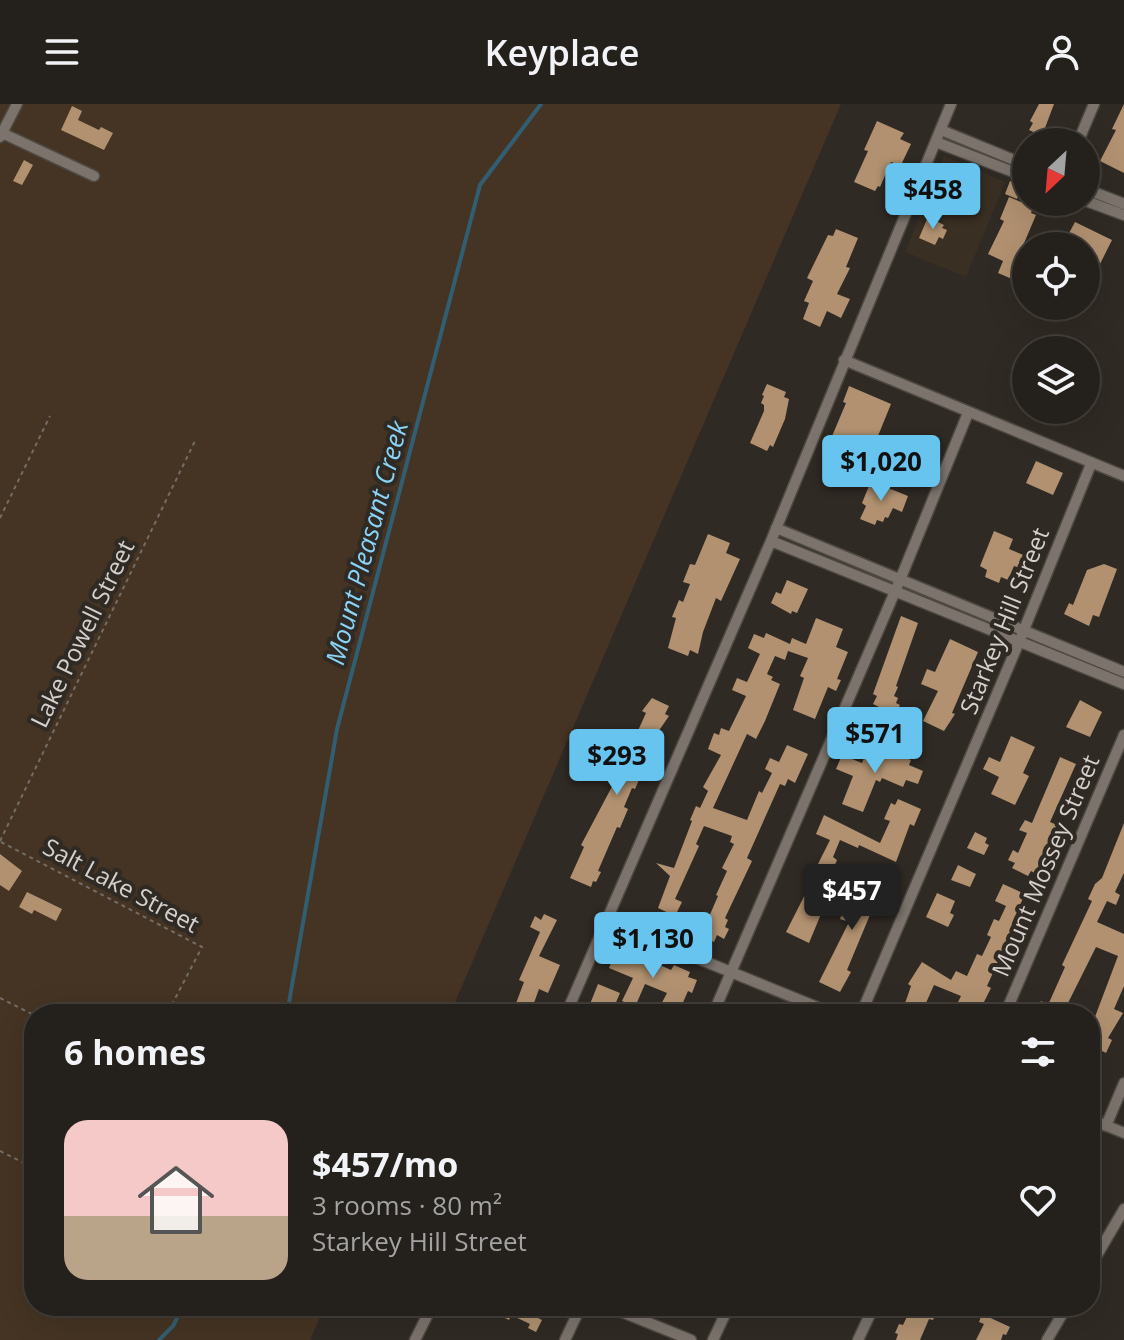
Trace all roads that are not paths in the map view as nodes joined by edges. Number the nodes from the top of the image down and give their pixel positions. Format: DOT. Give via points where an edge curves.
graph roads {
  1 [pos="17,104"];
  2 [pos="951,104"];
  3 [pos="1094,104"];
  4 [pos="1084,128"];
  5 [pos="941,130"];
  6 [pos="1,135"];
  7 [pos="936,142"];
  8 [pos="1012,159"];
  9 [pos="1012,172"];
  10 [pos="94,176"];
  11 [pos="1100,195"];
  12 [pos="1124,204"];
  13 [pos="1100,206"];
  14 [pos="1124,215"];
  15 [pos="844,360"];
  16 [pos="968,413"];
  17 [pos="1091,464"];
  18 [pos="1124,476"];
  19 [pos="776,528"];
  20 [pos="771,541"];
  21 [pos="897,585"];
  22 [pos="1021,637"];
  23 [pos="1124,672"];
  24 [pos="1124,684"];
  25 [pos="1124,735"];
  26 [pos="608,922"];
  27 [pos="731,974"];
  28 [pos="571,1004"];
  29 [pos="718,1004"];
  30 [pos="808,1004"];
  31 [pos="865,1004"];
  32 [pos="1009,1004"];
  33 [pos="1124,1083"];
  34 [pos="1100,1123"];
  35 [pos="1106,1126"];
  36 [pos="1124,1133"];
  37 [pos="1124,1209"];
  38 [pos="1100,1250"];
  39 [pos="427,1316"];
  40 [pos="576,1316"];
  41 [pos="632,1316"];
  42 [pos="724,1316"];
  43 [pos="869,1316"];
  44 [pos="1061,1316"];
  45 [pos="415,1340"];
  46 [pos="565,1340"];
  47 [pos="691,1340"];
  48 [pos="713,1340"];
  49 [pos="858,1340"];
  50 [pos="1047,1340"];
  1 -- 6 [label="street"];
  2 -- 5 [label="street"];
  3 -- 4 [label="street"];
  5 -- 7 [label="street"];
  5 -- 8 [label="street"];
  6 -- 10 [label="street"];
  7 -- 9 [label="street"];
  7 -- 15 [label="street"];
  11 -- 12 [label="street"];
  13 -- 14 [label="street"];
  15 -- 16 [label="street"];
  15 -- 19 [label="street"];
  16 -- 17 [label="street"];
  16 -- 21 [label="street"];
  17 -- 18 [label="street"];
  17 -- 22 [label="street, Starkey Hill Street"];
  19 -- 20 [label="street"];
  19 -- 21 [label="street"];
  20 -- 21 [label="street"];
  20 -- 26 [label="street"];
  21 -- 22 [label="street"];
  21 -- 27 [label="street"];
  22 -- 23 [label="street"];
  22 -- 24 [label="street"];
  22 -- 31 [label="street, Starkey Hill Street"];
  25 -- 32 [label="street, Mount Mossey Street"];
  26 -- 27 [label="street"];
  26 -- 28 [label="street"];
  27 -- 29 [label="street"];
  27 -- 30 [label="street"];
  33 -- 35 [label="street"];
  34 -- 35 [label="street"];
  35 -- 36 [label="street"];
  37 -- 38 [label="street"];
  39 -- 45 [label="street"];
  40 -- 46 [label="street"];
  41 -- 47 [label="street"];
  42 -- 48 [label="street"];
  43 -- 49 [label="street"];
  44 -- 50 [label="street"];
}
